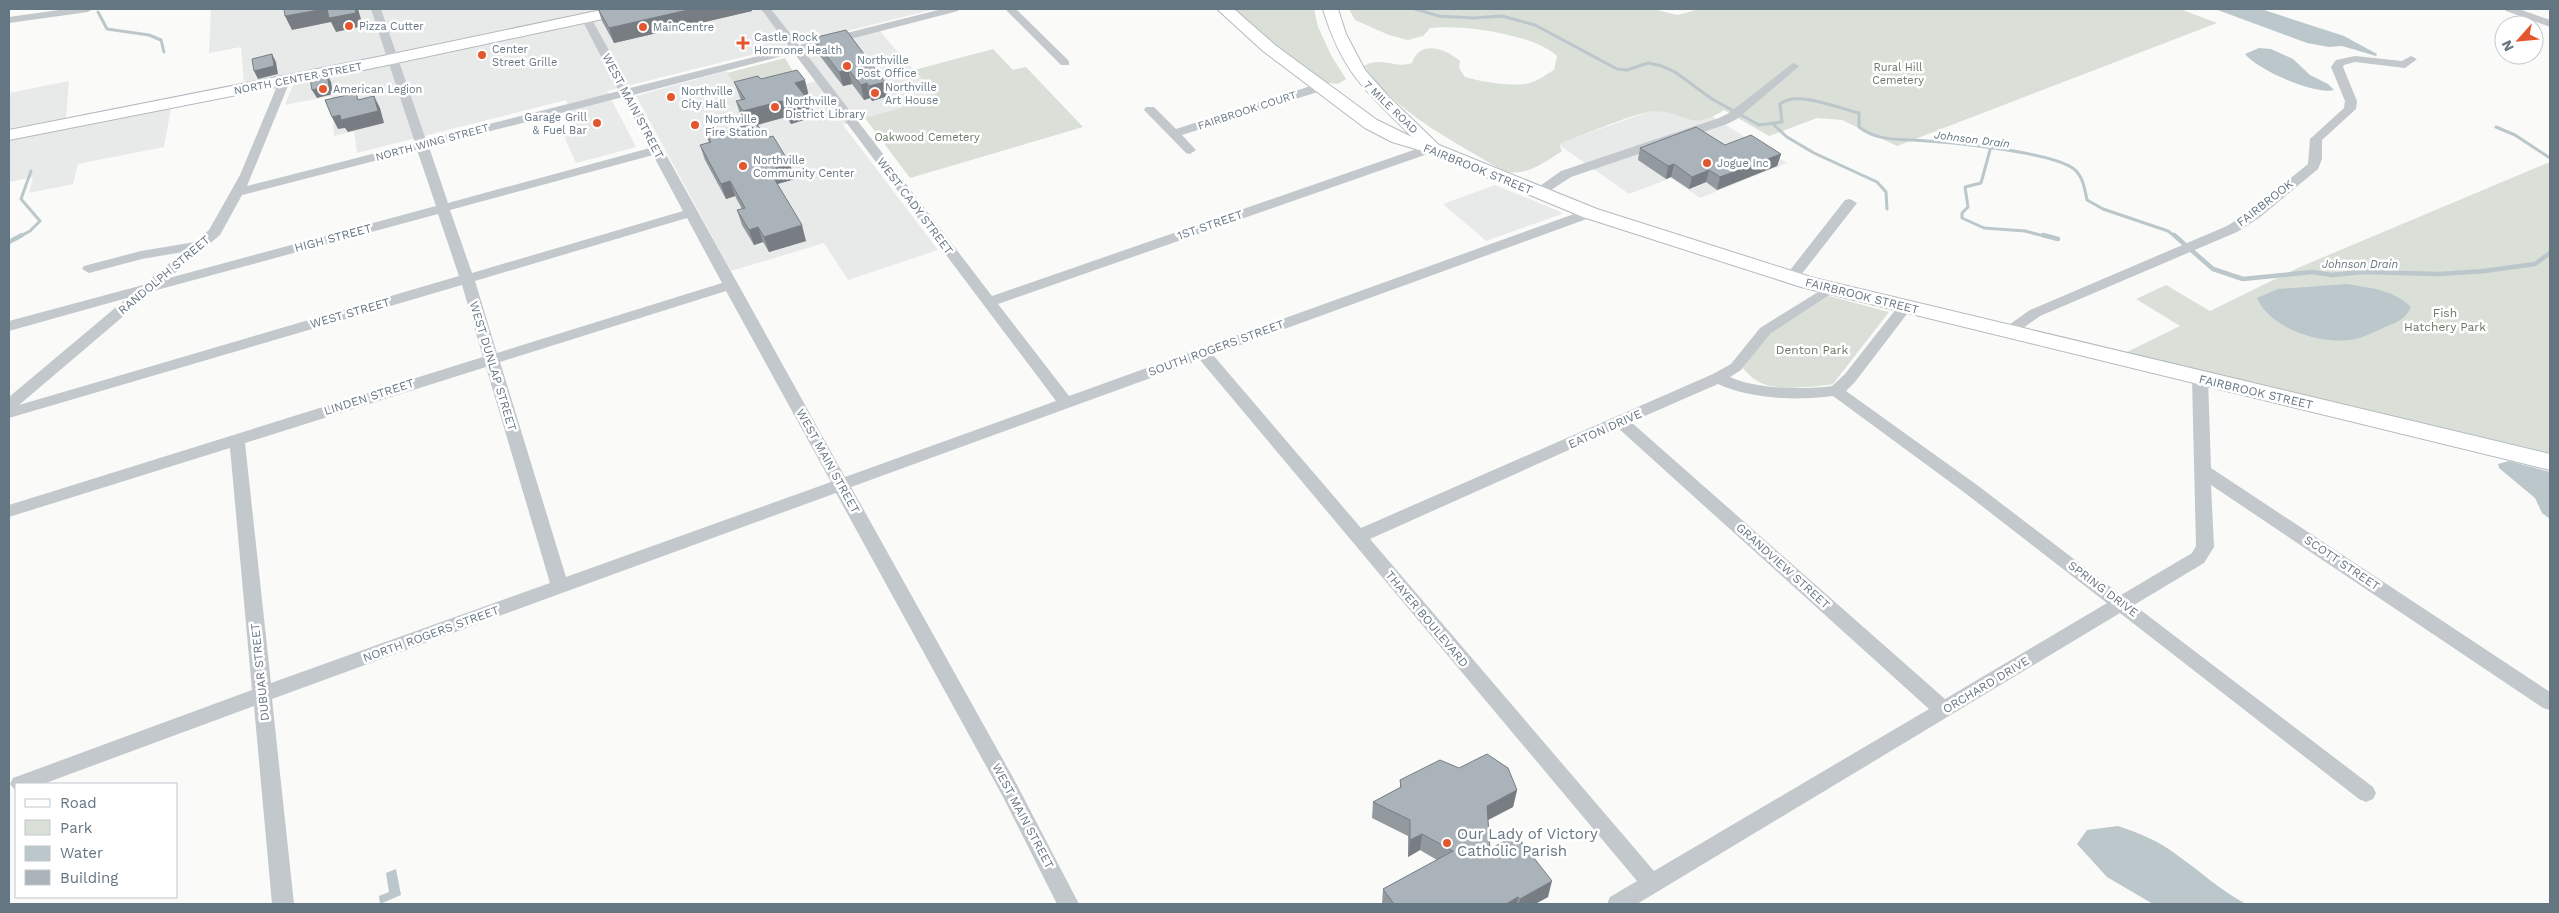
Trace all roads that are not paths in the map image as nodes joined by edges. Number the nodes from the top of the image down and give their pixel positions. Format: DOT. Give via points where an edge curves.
graph roads {
  1 [pos="88,9"];
  2 [pos="376,9"];
  3 [pos="626,9"];
  4 [pos="766,9"];
  5 [pos="954,9"];
  6 [pos="1010,9"];
  7 [pos="1224,9"];
  8 [pos="1331,9"];
  9 [pos="2510,9"];
  10 [pos="584,14"];
  11 [pos="9,20"];
  12 [pos="2550,24"];
  13 [pos="796,49"];
  14 [pos="393,59"];
  15 [pos="2411,59"];
  16 [pos="1065,63"];
  17 [pos="1793,66"];
  18 [pos="284,81"];
  19 [pos="1320,87"];
  20 [pos="626,92"];
  21 [pos="1746,104"];
  22 [pos="1150,110"];
  23 [pos="1733,116"];
  24 [pos="1174,134"];
  25 [pos="9,135"];
  26 [pos="423,145"];
  27 [pos="1432,148"];
  28 [pos="656,150"];
  29 [pos="1190,150"];
  30 [pos="238,192"];
  31 [pos="1537,193"];
  32 [pos="1850,203"];
  33 [pos="444,208"];
  34 [pos="691,213"];
  35 [pos="1590,213"];
  36 [pos="201,246"];
  37 [pos="89,269"];
  38 [pos="1792,277"];
  39 [pos="467,279"];
  40 [pos="730,284"];
  41 [pos="150,287"];
  42 [pos="1831,288"];
  43 [pos="989,302"];
  44 [pos="1905,307"];
  45 [pos="9,326"];
  46 [pos="2008,332"];
  47 [pos="1203,353"];
  48 [pos="492,358"];
  49 [pos="1718,378"];
  50 [pos="2200,378"];
  51 [pos="1836,392"];
  52 [pos="1066,403"];
  53 [pos="9,405"];
  54 [pos="9,413"];
  55 [pos="1622,422"];
  56 [pos="237,439"];
  57 [pos="2550,462"];
  58 [pos="2203,470"];
  59 [pos="842,486"];
  60 [pos="9,511"];
  61 [pos="1358,537"];
  62 [pos="560,588"];
  63 [pos="2122,604"];
  64 [pos="263,694"];
  65 [pos="2550,702"];
  66 [pos="1944,710"];
  67 [pos="23,783"];
  68 [pos="2366,793"];
  69 [pos="1652,884"];
  70 [pos="283,904"];
  71 [pos="1068,904"];
  72 [pos="1618,904"];
  1 -- 11 [label="street"];
  2 -- 14 [label="street, WEST DUNLAP STREET"];
  3 -- 10 [label="street, NORTH CENTER STREET"];
  4 -- 13 [label="street, WEST CADY STREET"];
  5 -- 13 [label="street, NORTH WING STREET"];
  6 -- 16 [label="street"];
  7 -- 19 [label="street, FAIRBROOK STREET"];
  8 -- 27 [label="street, 7 MILE ROAD" via="1340,40 1362,80"];
  9 -- 12 [label="street"];
  10 -- 14 [label="street, NORTH CENTER STREET"];
  10 -- 20 [label="street, WEST MAIN STREET"];
  13 -- 20 [label="street, NORTH WING STREET"];
  13 -- 43 [label="street, WEST CADY STREET"];
  14 -- 18 [label="street, NORTH CENTER STREET"];
  14 -- 26 [label="street, WEST DUNLAP STREET"];
  15 -- 46 [label="street, FAIRBROOK" via="2405,65 2355,59 2340,62 2337,67 2351,106 2316,139 2317,159 2313,166 2254,215 2232,229 2035,313"];
  17 -- 21 [label="street"];
  18 -- 25 [label="street, NORTH CENTER STREET"];
  18 -- 30 [label="street, RANDOLPH STREET"];
  19 -- 24 [label="street, FAIRBROOK COURT"];
  19 -- 27 [label="street, FAIRBROOK STREET" via="1379,128 1406,141"];
  20 -- 26 [label="street, NORTH WING STREET"];
  20 -- 28 [label="street, WEST MAIN STREET"];
  21 -- 23 [label="street"];
  22 -- 24 [label="street"];
  23 -- 31 [label="street" via="1566,174"];
  24 -- 29 [label="street"];
  26 -- 30 [label="street, NORTH WING STREET"];
  26 -- 33 [label="street, WEST DUNLAP STREET"];
  27 -- 31 [label="street, FAIRBROOK STREET"];
  27 -- 43 [label="street, 1ST STREET"];
  28 -- 33 [label="street, HIGH STREET"];
  28 -- 34 [label="street, WEST MAIN STREET"];
  30 -- 36 [label="street, RANDOLPH STREET" via="220,225"];
  31 -- 35 [label="street, FAIRBROOK STREET"];
  32 -- 38 [label="street"];
  33 -- 39 [label="street, WEST DUNLAP STREET"];
  33 -- 41 [label="street, HIGH STREET"];
  34 -- 39 [label="street, WEST STREET"];
  34 -- 40 [label="street, WEST MAIN STREET"];
  35 -- 38 [label="street, FAIRBROOK STREET"];
  35 -- 47 [label="street, SOUTH ROGERS STREET"];
  36 -- 37 [label="street" via="142,255"];
  36 -- 41 [label="street, RANDOLPH STREET"];
  38 -- 42 [label="street, FAIRBROOK STREET"];
  39 -- 48 [label="street, WEST DUNLAP STREET"];
  39 -- 54 [label="street, WEST STREET"];
  40 -- 48 [label="street, LINDEN STREET"];
  40 -- 59 [label="street, WEST MAIN STREET"];
  41 -- 45 [label="street, HIGH STREET"];
  41 -- 53 [label="street, RANDOLPH STREET"];
  42 -- 44 [label="street, FAIRBROOK STREET"];
  42 -- 49 [label="street, EATON DRIVE" via="1766,331 1736,368"];
  43 -- 52 [label="street, WEST CADY STREET"];
  44 -- 46 [label="street, FAIRBROOK STREET"];
  44 -- 51 [label="street"];
  46 -- 50 [label="street, FAIRBROOK STREET"];
  47 -- 52 [label="street, SOUTH ROGERS STREET"];
  47 -- 61 [label="street, THAYER BOULEVARD"];
  48 -- 56 [label="street, LINDEN STREET"];
  48 -- 62 [label="street, WEST DUNLAP STREET"];
  49 -- 51 [label="street" via="1740,388"];
  49 -- 55 [label="street, EATON DRIVE"];
  50 -- 57 [label="street, FAIRBROOK STREET"];
  50 -- 58 [label="street, ORCHARD DRIVE"];
  51 -- 63 [label="street, SPRING DRIVE"];
  52 -- 59 [label="street, SOUTH ROGERS STREET"];
  55 -- 61 [label="street, EATON DRIVE"];
  55 -- 66 [label="street, GRANDVIEW STREET"];
  56 -- 60 [label="street, LINDEN STREET"];
  56 -- 64 [label="street, DUBUAR STREET"];
  58 -- 63 [label="street, ORCHARD DRIVE" via="2203,554"];
  58 -- 65 [label="street, SCOTT STREET"];
  59 -- 62 [label="street, NORTH ROGERS STREET"];
  59 -- 71 [label="street, WEST MAIN STREET" via="1010,789"];
  61 -- 69 [label="street, THAYER BOULEVARD"];
  62 -- 64 [label="street, NORTH ROGERS STREET"];
  63 -- 66 [label="street, ORCHARD DRIVE"];
  63 -- 68 [label="street, SPRING DRIVE"];
  64 -- 67 [label="street, NORTH ROGERS STREET"];
  64 -- 70 [label="street, DUBUAR STREET"];
  66 -- 69 [label="street, ORCHARD DRIVE"];
  69 -- 72 [label="street, ORCHARD DRIVE"];
}
